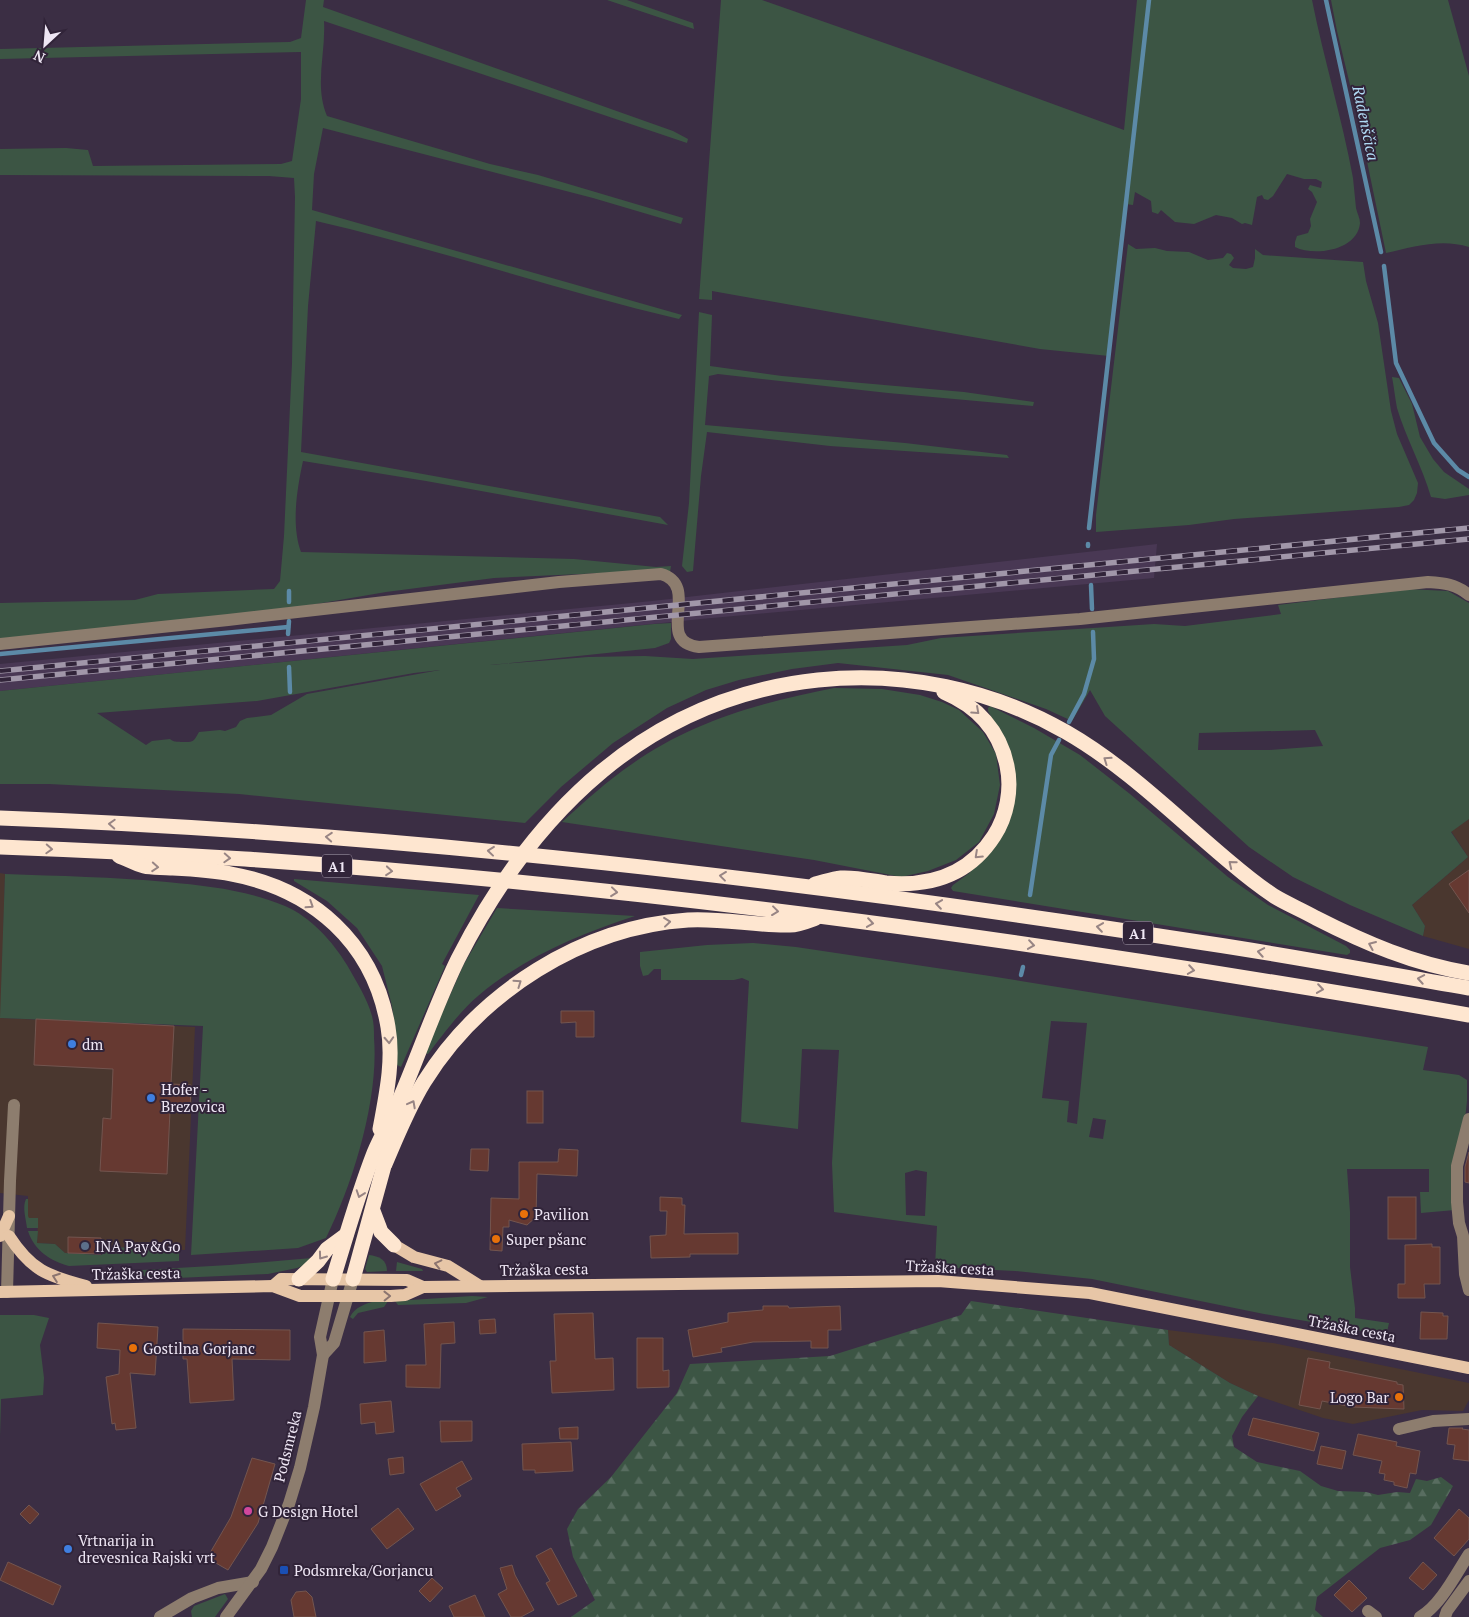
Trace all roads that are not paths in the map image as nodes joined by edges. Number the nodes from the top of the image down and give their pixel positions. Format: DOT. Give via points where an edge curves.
graph roads {
  1 [pos="1469,595"];
  2 [pos="0,644"];
  3 [pos="917,682"];
  4 [pos="0,818"];
  5 [pos="0,847"];
  6 [pos="109,852"];
  7 [pos="806,886"];
  8 [pos="822,917"];
  9 [pos="1469,974"];
  10 [pos="1469,988"];
  11 [pos="1469,1015"];
  12 [pos="398,1104"];
  13 [pos="14,1105"];
  14 [pos="1469,1119"];
  15 [pos="374,1153"];
  16 [pos="385,1164"];
  17 [pos="373,1211"];
  18 [pos="1469,1222"];
  19 [pos="346,1235"];
  20 [pos="4,1236"];
  21 [pos="1463,1236"];
  22 [pos="394,1245"];
  23 [pos="299,1279"];
  24 [pos="333,1279"];
  25 [pos="353,1279"];
  26 [pos="273,1286"];
  27 [pos="480,1286"];
  28 [pos="423,1287"];
  29 [pos="102,1290"];
  30 [pos="1469,1290"];
  31 [pos="4,1292"];
  32 [pos="329,1296"];
  33 [pos="349,1296"];
  34 [pos="323,1355"];
  35 [pos="1469,1368"];
  36 [pos="1469,1419"];
  37 [pos="1399,1430"];
  38 [pos="1469,1554"];
  39 [pos="1469,1581"];
  40 [pos="253,1582"];
  41 [pos="185,1610"];
  42 [pos="160,1617"];
  43 [pos="226,1617"];
  44 [pos="1420,1617"];
  45 [pos="1445,1617"];
  1 -- 2 [label="street" via="1457,586 1428,582 1080,619 698,647 683,643 679,636 679,593 674,580 661,574 648,574"];
  3 -- 7 [label="highway, one-way" via="966,702 997,736 1004,752 1009,783 1008,800 997,831 976,858 963,868 934,881 903,884 842,878"];
  9 -- 3 [label="highway, one-way" via="1442,969 1372,945 1274,896 1233,865 1138,782 1066,732 992,697"];
  3 -- 12 [label="highway" via="839,678 795,683 742,695 700,710 624,754 580,790 543,828 511,870 457,962 426,1030"];
  7 -- 4 [label="highway, A1, one-way" via="574,859 351,839"];
  5 -- 6 [label="highway, A1, one-way"];
  6 -- 8 [label="highway, A1, one-way" via="456,876"];
  6 -- 15 [label="highway, one-way" via="144,866 230,874 282,888 318,910 348,938 373,975 389,1028 389,1070"];
  10 -- 7 [label="highway, A1, one-way" via="1208,943"];
  8 -- 11 [label="highway, A1, one-way" via="1052,948"];
  16 -- 8 [label="highway, one-way" via="414,1100 437,1064 486,1008 532,973 603,938 660,923 716,919 792,925"];
  12 -- 15 [label="highway"];
  12 -- 16 [label="highway"];
  13 -- 20 [label="street" via="9,1216"];
  14 -- 21 [label="street" via="1458,1166 1457,1202"];
  15 -- 19 [label="highway, one-way"];
  16 -- 17 [label="highway"];
  17 -- 22 [label="highway" via="381,1232"];
  17 -- 25 [label="highway"];
  18 -- 21 [label="street"];
  19 -- 23 [label="highway, one-way" via="327,1248"];
  19 -- 24 [label="highway"];
  29 -- 20 [label="main road, one-way" via="44,1273"];
  20 -- 31 [label="street"];
  21 -- 30 [label="street"];
  27 -- 22 [label="main road, one-way" via="448,1266 414,1257"];
  23 -- 24 [label="main road, Tržaška cesta"];
  23 -- 26 [label="main road, Tržaška cesta" via="281,1279"];
  24 -- 25 [label="main road, Tržaška cesta"];
  24 -- 32 [label="street, Podsmreka"];
  25 -- 28 [label="main road, Tržaška cesta" via="407,1280"];
  25 -- 33 [label="street, Podsmreka"];
  26 -- 29 [label="main road, Tržaška cesta"];
  26 -- 32 [label="main road, Tržaška cesta" via="300,1296"];
  27 -- 28 [label="main road, Tržaška cesta"];
  27 -- 35 [label="main road, Tržaška cesta" via="938,1281 1090,1293"];
  33 -- 28 [label="main road, Tržaška cesta, one-way" via="405,1295"];
  29 -- 31 [label="main road, Tržaška cesta"];
  32 -- 33 [label="main road, Tržaška cesta"];
  32 -- 34 [label="street, Podsmreka" via="320,1337"];
  33 -- 34 [label="street, Podsmreka" via="334,1343"];
  34 -- 40 [label="street, Podsmreka" via="308,1433 289,1504 272,1547"];
  36 -- 37 [label="street" via="1433,1421"];
  38 -- 44 [label="street" via="1442,1595"];
  39 -- 45 [label="street"];
  40 -- 41 [label="street" via="218,1588 192,1598"];
  40 -- 43 [label="street, Podsmreka"];
  41 -- 42 [label="street"];
}
